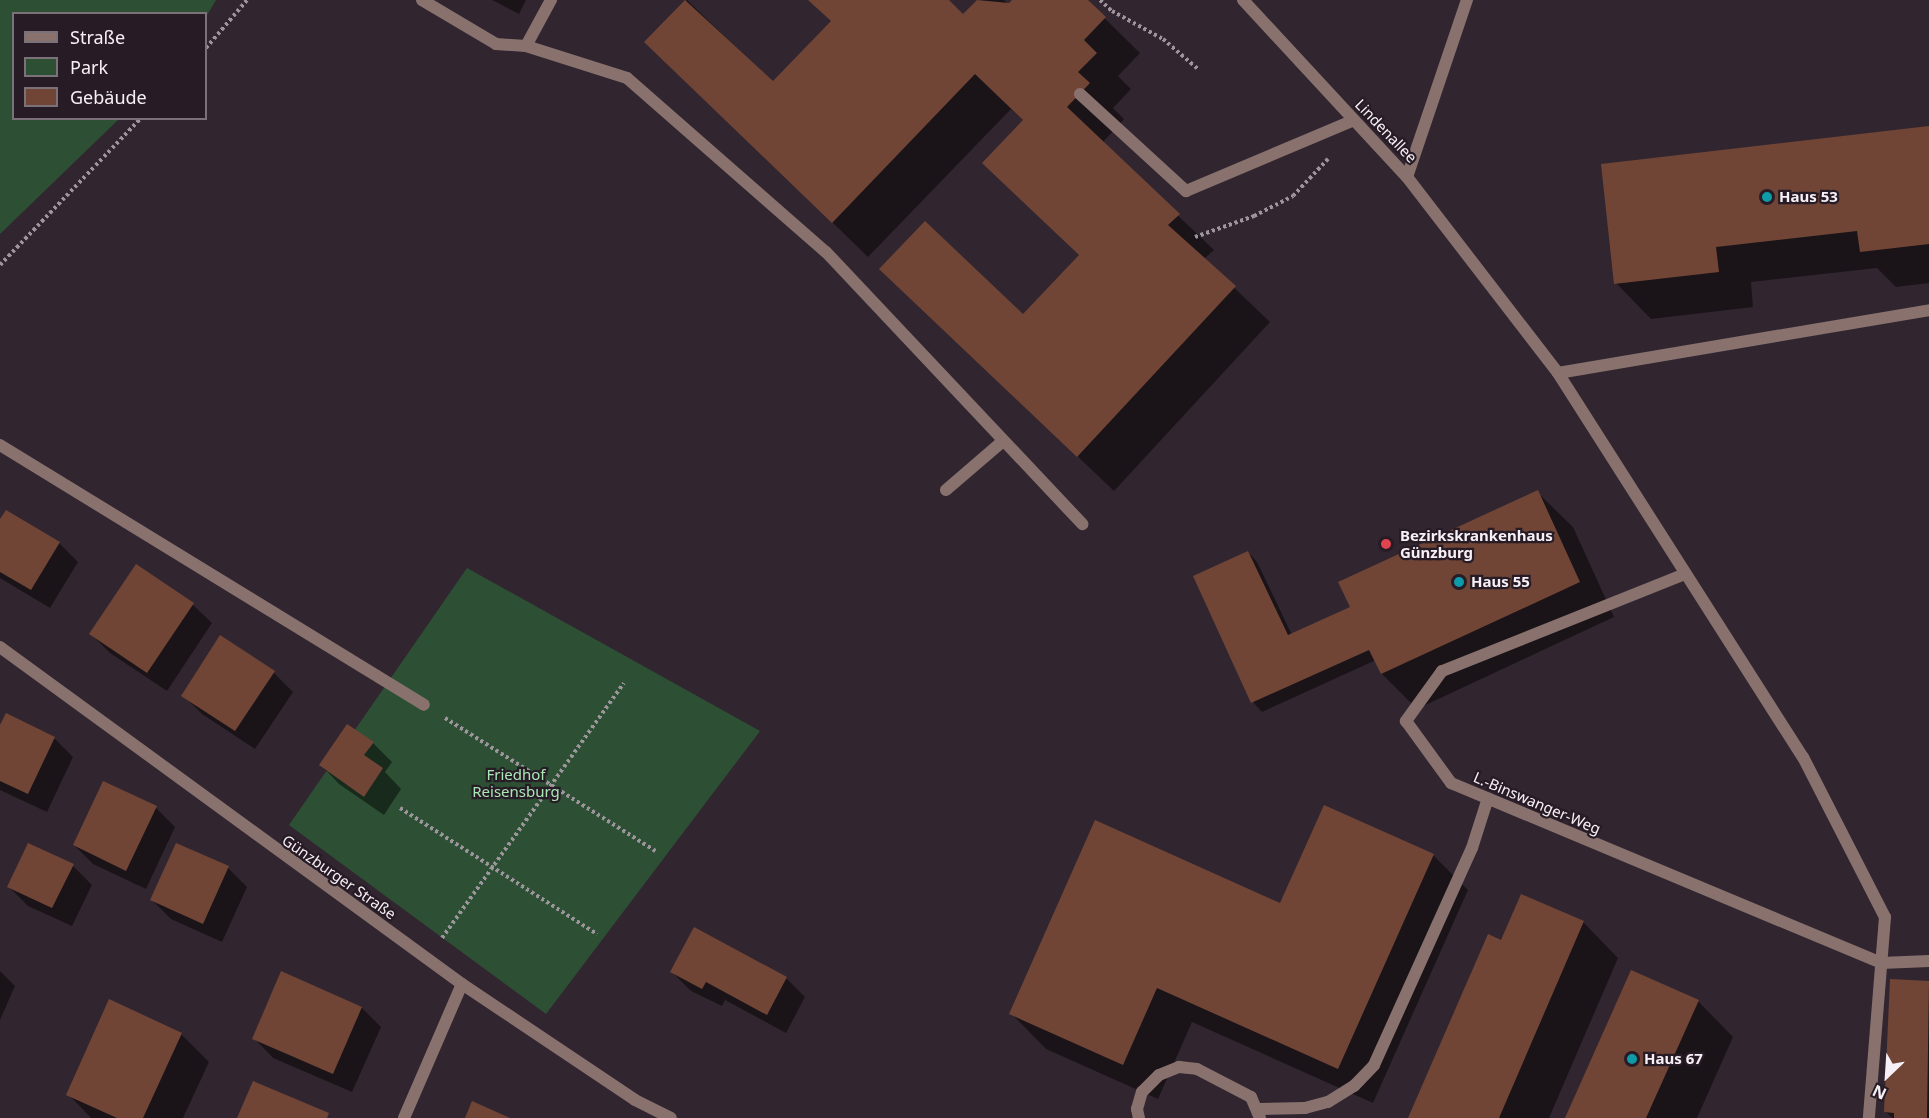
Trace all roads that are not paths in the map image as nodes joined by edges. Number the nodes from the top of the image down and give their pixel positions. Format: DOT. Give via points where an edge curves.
graph roads {
  1 [pos="422,0"];
  2 [pos="551,0"];
  3 [pos="1243,0"];
  4 [pos="1467,0"];
  5 [pos="526,45"];
  6 [pos="1080,94"];
  7 [pos="1354,120"];
  8 [pos="1407,177"];
  9 [pos="1929,310"];
  10 [pos="1558,373"];
  11 [pos="1003,441"];
  12 [pos="0,445"];
  13 [pos="946,490"];
  14 [pos="1082,524"];
  15 [pos="1685,574"];
  16 [pos="0,647"];
  17 [pos="424,705"];
  18 [pos="1488,798"];
  19 [pos="1929,961"];
  20 [pos="1881,963"];
  21 [pos="462,984"];
  22 [pos="1259,1113"];
  23 [pos="404,1118"];
  24 [pos="671,1118"];
  25 [pos="1139,1118"];
  26 [pos="1869,1118"];
  1 -- 5 [label="street" via="496,44"];
  2 -- 5 [label="street"];
  3 -- 7 [label="street, Lindenallee"];
  4 -- 8 [label="street, Lindenallee"];
  5 -- 11 [label="street" via="627,78 826,252"];
  6 -- 7 [label="street" via="1186,191"];
  7 -- 8 [label="street, Lindenallee"];
  8 -- 10 [label="street"];
  9 -- 10 [label="street"];
  10 -- 15 [label="street"];
  11 -- 13 [label="street"];
  11 -- 14 [label="street"];
  12 -- 17 [label="street"];
  15 -- 18 [label="street, L.-Binswanger-Weg" via="1442,671 1406,721 1451,783"];
  15 -- 20 [label="street" via="1803,757 1885,917"];
  16 -- 21 [label="street, Günzburger Straße" via="255,837"];
  18 -- 20 [label="street, L.-Binswanger-Weg"];
  18 -- 22 [label="street" via="1472,848 1374,1065 1354,1086 1328,1102"];
  19 -- 20 [label="street"];
  20 -- 26 [label="street"];
  21 -- 23 [label="street"];
  21 -- 24 [label="street, Günzburger Straße" via="635,1100"];
  22 -- 25 [label="street" via="1251,1098 1197,1069 1179,1067 1159,1075 1142,1092 1137,1109"];
}
